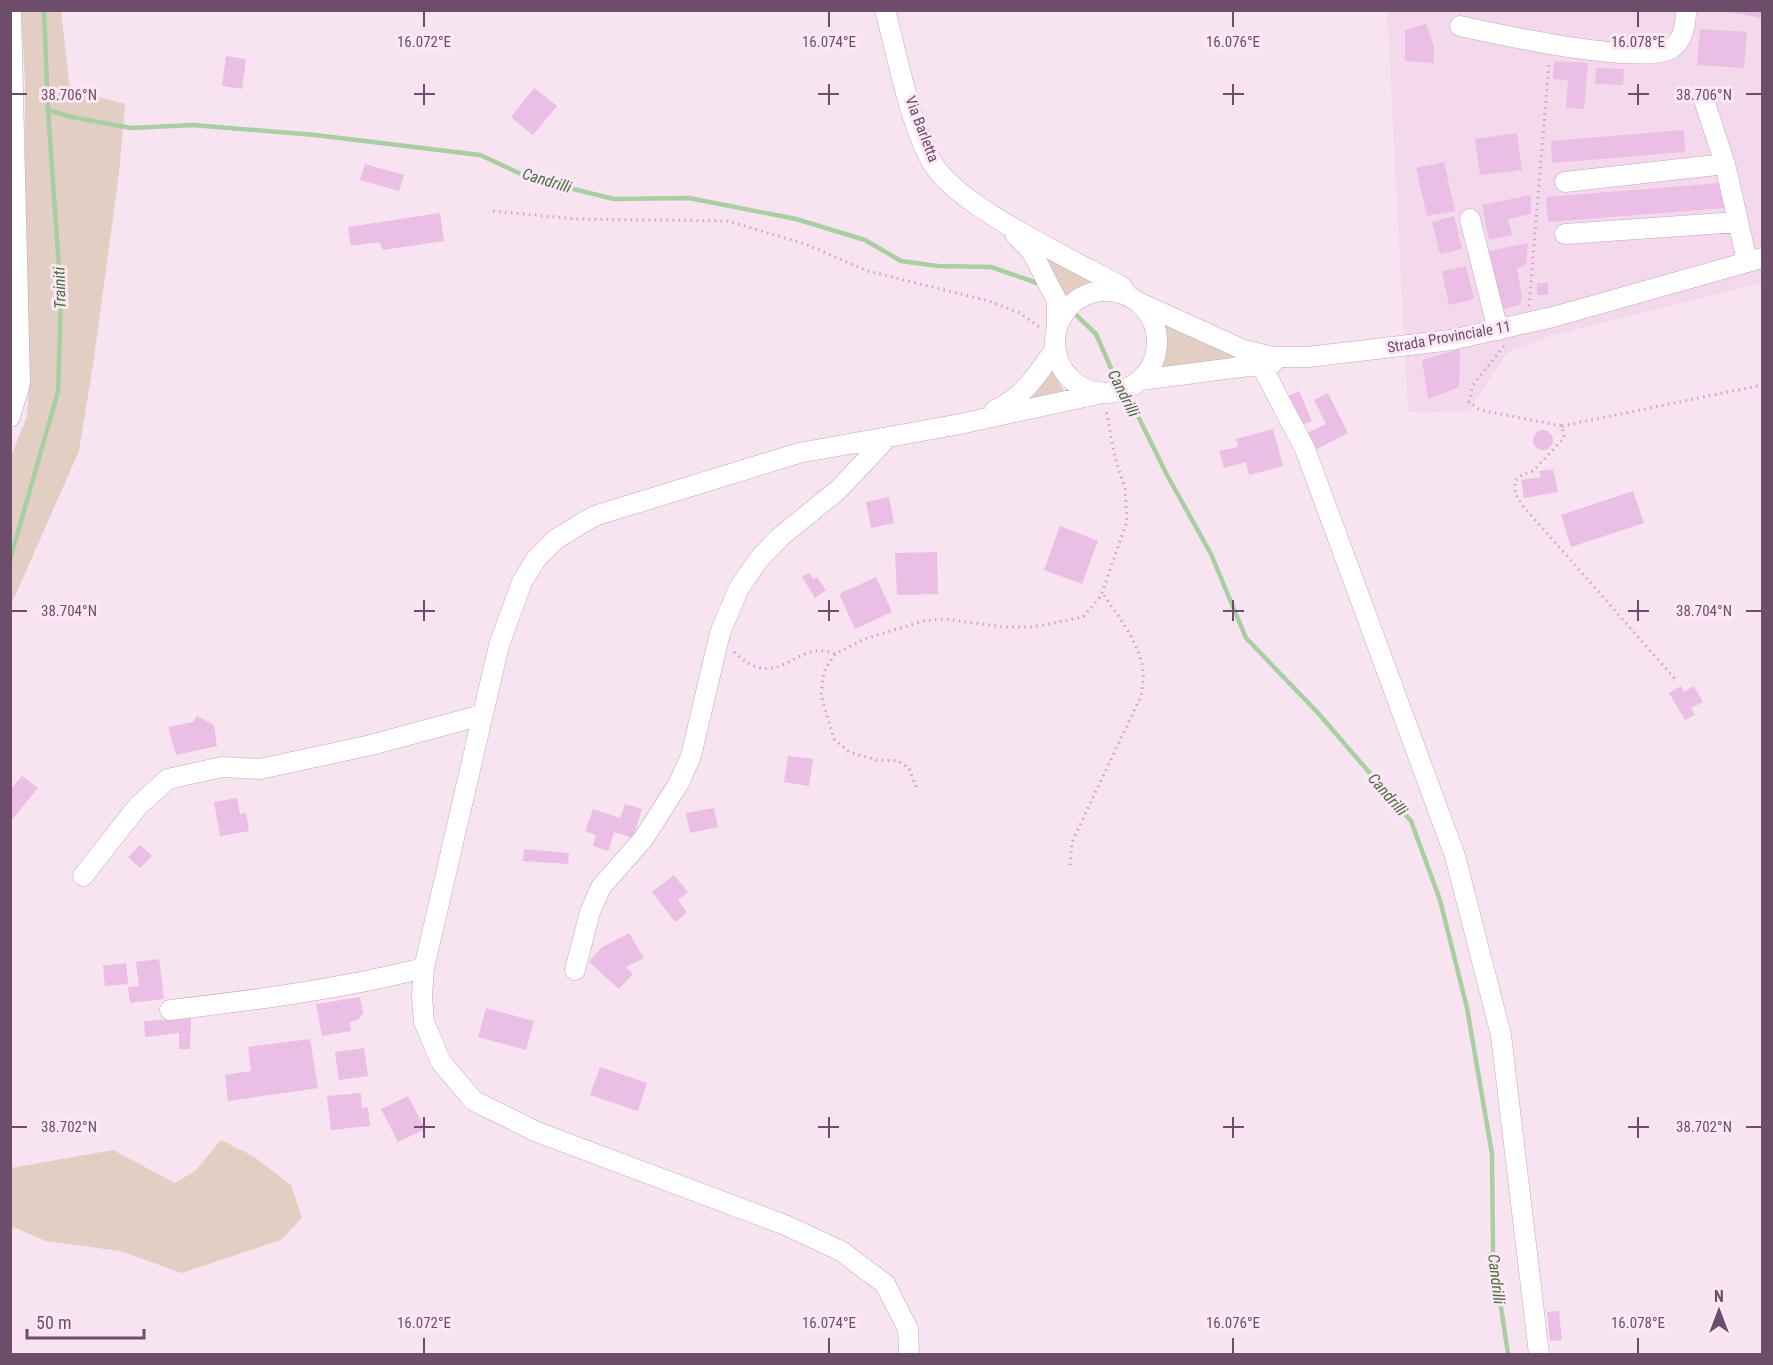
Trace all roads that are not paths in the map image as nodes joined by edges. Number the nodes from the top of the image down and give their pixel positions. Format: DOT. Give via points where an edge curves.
graph roads {
  1 [pos="11,10"];
  2 [pos="885,10"];
  3 [pos="1686,10"];
  4 [pos="1460,26"];
  5 [pos="1704,100"];
  6 [pos="1725,164"];
  7 [pos="1566,182"];
  8 [pos="1001,219"];
  9 [pos="1470,219"];
  10 [pos="1738,222"];
  11 [pos="1566,234"];
  12 [pos="1755,260"];
  13 [pos="1133,299"];
  14 [pos="1497,330"];
  15 [pos="1056,339"];
  16 [pos="1308,357"];
  17 [pos="1261,365"];
  18 [pos="1122,388"];
  19 [pos="10,417"];
  20 [pos="962,423"];
  21 [pos="888,437"];
  22 [pos="482,715"];
  23 [pos="83,876"];
  24 [pos="424,968"];
  25 [pos="575,970"];
  26 [pos="170,1010"];
  27 [pos="909,1354"];
  28 [pos="1539,1354"];
  1 -- 19 [label="street" via="20,383"];
  2 -- 8 [label="street, Via Barletta" via="914,117 934,166 951,187"];
  3 -- 4 [label="street" via="1681,40 1671,50 1630,53 1551,45"];
  5 -- 6 [label="street"];
  6 -- 7 [label="street"];
  6 -- 10 [label="street"];
  8 -- 13 [label="street, Strada Provinciale 11" via="1122,288"];
  8 -- 15 [label="street" via="1032,252 1057,301"];
  9 -- 14 [label="street"];
  10 -- 11 [label="street"];
  10 -- 12 [label="street"];
  12 -- 14 [label="street, Strada Provinciale 11"];
  13 -- 15 [label="street, Strada Provinciale 11" via="1111,291 1077,300 1065,312"];
  13 -- 16 [label="street, Strada Provinciale 11" via="1244,350 1273,357"];
  13 -- 18 [label="street, Strada Provinciale 11" via="1150,315 1157,332 1157,350 1152,366"];
  14 -- 16 [label="street, Strada Provinciale 11" via="1451,340"];
  15 -- 18 [label="street" via="1061,366 1072,380 1086,389"];
  15 -- 20 [label="street, Strada Provinciale 11" via="1033,380 1012,402"];
  16 -- 17 [label="street"];
  17 -- 18 [label="street"];
  17 -- 28 [label="street" via="1305,449 1455,856 1501,1035"];
  18 -- 20 [label="street"];
  20 -- 21 [label="street"];
  21 -- 22 [label="street" via="799,453 674,489 594,516 556,539 536,559 522,582 499,645"];
  21 -- 25 [label="street" via="838,490 780,537 739,588 722,630 691,756 679,783 644,838 601,887 590,912"];
  22 -- 23 [label="street" via="260,769 222,767 168,779 138,807"];
  22 -- 24 [label="street"];
  24 -- 26 [label="street" via="293,995"];
  24 -- 27 [label="street" via="424,1022 441,1062 474,1101 537,1132 785,1225 841,1251 885,1284 908,1329"];
}
